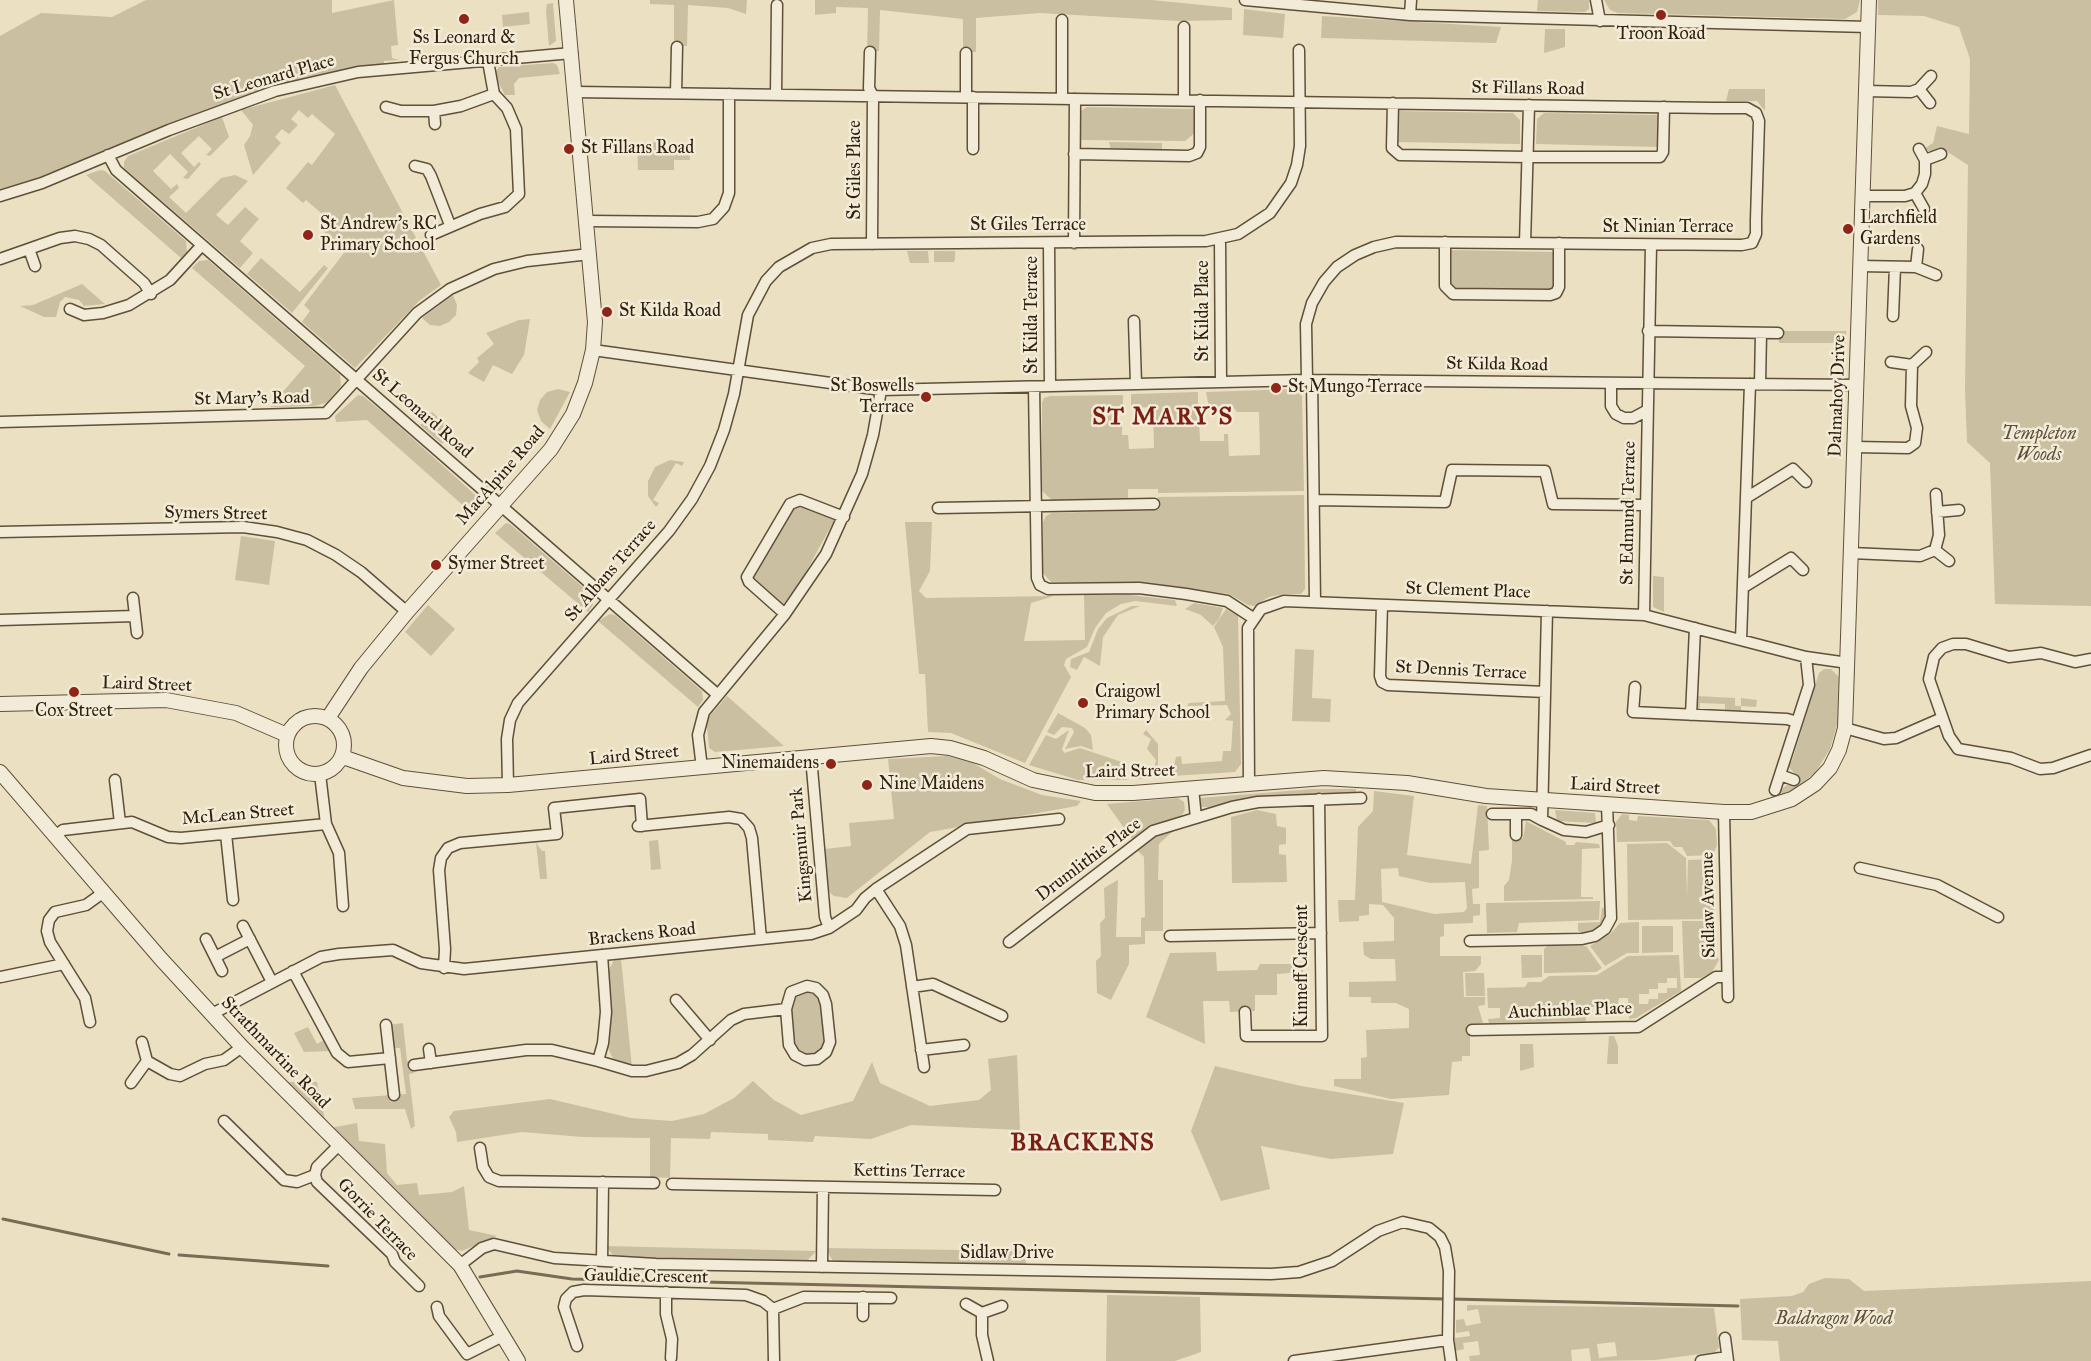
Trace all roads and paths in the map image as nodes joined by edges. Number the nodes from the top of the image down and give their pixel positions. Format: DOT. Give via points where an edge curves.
graph roads {
  1 [pos="566,0"];
  2 [pos="1245,0"];
  3 [pos="1411,0"];
  4 [pos="1596,0"];
  5 [pos="1869,0"];
  6 [pos="1312,4"];
  7 [pos="777,5"];
  8 [pos="1410,15"];
  9 [pos="1062,20"];
  10 [pos="1600,21"];
  11 [pos="1184,27"];
  12 [pos="1868,27"];
  13 [pos="677,47"];
  14 [pos="1299,50"];
  15 [pos="870,52"];
  16 [pos="572,53"];
  17 [pos="966,53"];
  18 [pos="488,61"];
  19 [pos="1931,76"];
  20 [pos="1919,89"];
  21 [pos="576,92"];
  22 [pos="1866,92"];
  23 [pos="676,93"];
  24 [pos="494,94"];
  25 [pos="729,94"];
  26 [pos="776,95"];
  27 [pos="873,96"];
  28 [pos="969,97"];
  29 [pos="1062,99"];
  30 [pos="1075,99"];
  31 [pos="1184,100"];
  32 [pos="1200,100"];
  33 [pos="1299,102"];
  34 [pos="1393,103"];
  35 [pos="1930,103"];
  36 [pos="1529,105"];
  37 [pos="386,107"];
  38 [pos="1664,107"];
  39 [pos="434,111"];
  40 [pos="1756,113"];
  41 [pos="435,124"];
  42 [pos="973,149"];
  43 [pos="1920,149"];
  44 [pos="1074,154"];
  45 [pos="1941,154"];
  46 [pos="108,155"];
  47 [pos="1528,157"];
  48 [pos="1925,160"];
  49 [pos="416,166"];
  50 [pos="1915,193"];
  51 [pos="0,196"];
  52 [pos="1862,196"];
  53 [pos="1924,209"];
  54 [pos="587,221"];
  55 [pos="450,225"];
  56 [pos="431,235"];
  57 [pos="1220,240"];
  58 [pos="1445,242"];
  59 [pos="1049,243"];
  60 [pos="1074,243"];
  61 [pos="1525,243"];
  62 [pos="1560,243"];
  63 [pos="872,244"];
  64 [pos="202,245"];
  65 [pos="1651,245"];
  66 [pos="29,249"];
  67 [pos="1918,249"];
  68 [pos="590,254"];
  69 [pos="0,260"];
  70 [pos="35,266"];
  71 [pos="1860,266"];
  72 [pos="1895,267"];
  73 [pos="1916,267"];
  74 [pos="1936,275"];
  75 [pos="151,294"];
  76 [pos="70,309"];
  77 [pos="1893,316"];
  78 [pos="1134,321"];
  79 [pos="1648,331"];
  80 [pos="1761,333"];
  81 [pos="1778,333"];
  82 [pos="593,350"];
  83 [pos="1926,352"];
  84 [pos="1891,362"];
  85 [pos="1912,365"];
  86 [pos="739,370"];
  87 [pos="357,380"];
  88 [pos="1309,380"];
  89 [pos="1221,382"];
  90 [pos="1611,383"];
  91 [pos="1646,383"];
  92 [pos="1136,384"];
  93 [pos="1755,384"];
  94 [pos="1857,385"];
  95 [pos="1050,386"];
  96 [pos="1034,387"];
  97 [pos="880,390"];
  98 [pos="1646,411"];
  99 [pos="0,422"];
  100 [pos="1855,447"];
  101 [pos="1806,482"];
  102 [pos="1936,494"];
  103 [pos="1746,498"];
  104 [pos="1314,500"];
  105 [pos="1154,504"];
  106 [pos="1645,505"];
  107 [pos="501,506"];
  108 [pos="1036,506"];
  109 [pos="938,508"];
  110 [pos="952,508"];
  111 [pos="1959,510"];
  112 [pos="1937,512"];
  113 [pos="844,517"];
  114 [pos="953,520"];
  115 [pos="0,532"];
  116 [pos="1935,550"];
  117 [pos="1851,553"];
  118 [pos="1949,561"];
  119 [pos="1803,570"];
  120 [pos="1744,587"];
  121 [pos="133,598"];
  122 [pos="609,599"];
  123 [pos="1315,602"];
  124 [pos="1382,604"];
  125 [pos="1547,611"];
  126 [pos="406,612"];
  127 [pos="785,614"];
  128 [pos="1644,615"];
  129 [pos="135,616"];
  130 [pos="1253,618"];
  131 [pos="0,620"];
  132 [pos="1695,628"];
  133 [pos="137,633"];
  134 [pos="1741,640"];
  135 [pos="1806,657"];
  136 [pos="2091,659"];
  137 [pos="1848,663"];
  138 [pos="1635,687"];
  139 [pos="1545,692"];
  140 [pos="718,694"];
  141 [pos="0,704"];
  142 [pos="1691,715"];
  143 [pos="328,718"];
  144 [pos="1942,718"];
  145 [pos="1797,722"];
  146 [pos="1845,728"];
  147 [pos="287,735"];
  148 [pos="2091,755"];
  149 [pos="343,757"];
  150 [pos="811,758"];
  151 [pos="702,768"];
  152 [pos="0,771"];
  153 [pos="320,774"];
  154 [pos="1780,775"];
  155 [pos="115,780"];
  156 [pos="1794,780"];
  157 [pos="1249,784"];
  158 [pos="1815,784"];
  159 [pos="508,785"];
  160 [pos="1193,788"];
  161 [pos="1775,790"];
  162 [pos="1361,798"];
  163 [pos="1319,799"];
  164 [pos="1542,800"];
  165 [pos="1607,804"];
  166 [pos="1724,812"];
  167 [pos="1492,814"];
  168 [pos="1516,814"];
  169 [pos="1196,818"];
  170 [pos="1059,819"];
  171 [pos="1542,820"];
  172 [pos="120,823"];
  173 [pos="326,824"];
  174 [pos="1609,825"];
  175 [pos="642,826"];
  176 [pos="226,834"];
  177 [pos="547,835"];
  178 [pos="1516,835"];
  179 [pos="55,836"];
  180 [pos="649,838"];
  181 [pos="548,848"];
  182 [pos="1860,868"];
  183 [pos="876,889"];
  184 [pos="104,892"];
  185 [pos="233,900"];
  186 [pos="344,906"];
  187 [pos="1998,917"];
  188 [pos="243,926"];
  189 [pos="829,928"];
  190 [pos="1320,933"];
  191 [pos="1170,936"];
  192 [pos="206,939"];
  193 [pos="250,939"];
  194 [pos="761,939"];
  195 [pos="1470,941"];
  196 [pos="1008,942"];
  197 [pos="602,955"];
  198 [pos="215,957"];
  199 [pos="64,964"];
  200 [pos="444,968"];
  201 [pos="222,971"];
  202 [pos="293,971"];
  203 [pos="1,977"];
  204 [pos="1727,977"];
  205 [pos="272,982"];
  206 [pos="912,987"];
  207 [pos="1728,997"];
  208 [pos="676,1000"];
  209 [pos="786,1009"];
  210 [pos="997,1010"];
  211 [pos="1245,1012"];
  212 [pos="212,1014"];
  213 [pos="90,1022"];
  214 [pos="386,1025"];
  215 [pos="1472,1030"];
  216 [pos="710,1040"];
  217 [pos="142,1042"];
  218 [pos="964,1045"];
  219 [pos="242,1047"];
  220 [pos="429,1049"];
  221 [pos="921,1050"];
  222 [pos="390,1058"];
  223 [pos="147,1061"];
  224 [pos="597,1061"];
  225 [pos="431,1063"];
  226 [pos="414,1065"];
  227 [pos="924,1067"];
  228 [pos="131,1083"];
  229 [pos="394,1095"];
  230 [pos="224,1121"];
  231 [pos="243,1123"];
  232 [pos="235,1131"];
  233 [pos="339,1145"];
  234 [pos="480,1148"];
  235 [pos="315,1175"];
  236 [pos="603,1182"];
  237 [pos="654,1183"];
  238 [pos="672,1184"];
  239 [pos="823,1187"];
  240 [pos="995,1190"];
  241 [pos="602,1261"];
  242 [pos="460,1265"];
  243 [pos="822,1267"];
  244 [pos="419,1286"];
  245 [pos="666,1292"];
  246 [pos="863,1298"];
  247 [pos="891,1298"];
  248 [pos="966,1304"];
  249 [pos="1002,1306"];
  250 [pos="437,1307"];
  251 [pos="773,1309"];
  252 [pos="982,1313"];
  253 [pos="863,1316"];
  254 [pos="503,1336"];
  255 [pos="1725,1338"];
  256 [pos="1448,1340"];
  257 [pos="577,1346"];
  258 [pos="1386,1348"];
  259 [pos="470,1358"];
  260 [pos="671,1358"];
  261 [pos="1728,1359"];
  262 [pos="518,1361"];
  263 [pos="774,1361"];
  264 [pos="988,1361"];
  265 [pos="1294,1361"];
  266 [pos="1388,1361"];
  267 [pos="1451,1361"];
  268 [pos="1701,1361"];
  1 -- 16 [label="street, MacAlpine Road"];
  2 -- 6 [label="street"];
  3 -- 8 [label="street"];
  4 -- 10 [label="street"];
  5 -- 12 [label="street, Dalmahoy Drive"];
  6 -- 8 [label="street"];
  7 -- 26 [label="street"];
  8 -- 10 [label="street"];
  9 -- 29 [label="street"];
  10 -- 12 [label="street"];
  11 -- 31 [label="street"];
  12 -- 22 [label="street, Dalmahoy Drive"];
  13 -- 23 [label="street"];
  14 -- 33 [label="street"];
  15 -- 27 [label="street" via="869,88"];
  16 -- 18 [label="street, St Leonard Place"];
  16 -- 21 [label="street, MacAlpine Road"];
  17 -- 28 [label="street"];
  18 -- 24 [label="street"];
  18 -- 46 [label="street, St Leonard Place" via="358,72 275,91"];
  19 -- 20 [label="street"];
  20 -- 22 [label="street"];
  20 -- 35 [label="street"];
  21 -- 23 [label="street, St Fillans Road"];
  21 -- 54 [label="street, MacAlpine Road"];
  22 -- 52 [label="street, Dalmahoy Drive"];
  23 -- 25 [label="street, St Fillans Road"];
  24 -- 39 [label="street"];
  24 -- 55 [label="street" via="507,108 516,129 519,194 505,207"];
  25 -- 26 [label="street, St Fillans Road"];
  25 -- 54 [label="street" via="729,193 724,207 713,219"];
  26 -- 27 [label="street, St Fillans Road"];
  27 -- 28 [label="street, St Fillans Road"];
  27 -- 63 [label="street, St Giles Place"];
  28 -- 29 [label="street, St Fillans Road"];
  28 -- 42 [label="street"];
  29 -- 30 [label="street, St Fillans Road"];
  30 -- 31 [label="street, St Fillans Road"];
  30 -- 44 [label="street"];
  31 -- 32 [label="street, St Fillans Road"];
  32 -- 33 [label="street, St Fillans Road"];
  32 -- 44 [label="street" via="1200,147 1190,156"];
  33 -- 34 [label="street, St Fillans Road"];
  33 -- 57 [label="street, St Giles Terrace" via="1297,165 1282,199 1255,225"];
  34 -- 36 [label="street, St Fillans Road"];
  34 -- 47 [label="street" via="1392,148 1400,155"];
  36 -- 38 [label="street, St Fillans Road"];
  36 -- 47 [label="street"];
  37 -- 39 [label="street"];
  38 -- 40 [label="street, St Fillans Road" via="1747,108"];
  38 -- 47 [label="street" via="1660,157"];
  39 -- 41 [label="street"];
  40 -- 65 [label="street, St Ninian Terrace" via="1757,209 1752,243"];
  43 -- 48 [label="street"];
  44 -- 60 [label="street"];
  45 -- 48 [label="street"];
  46 -- 51 [label="street, St Leonard Place"];
  46 -- 64 [label="street, St Leonard Road" via="116,170"];
  47 -- 61 [label="street"];
  48 -- 50 [label="street" via="1922,184"];
  49 -- 55 [label="street" via="427,169 432,176"];
  50 -- 52 [label="street"];
  50 -- 53 [label="street"];
  52 -- 71 [label="street, Dalmahoy Drive"];
  54 -- 68 [label="street, MacAlpine Road"];
  55 -- 56 [label="street"];
  57 -- 60 [label="street, St Giles Terrace"];
  57 -- 89 [label="street, St Kilda Place"];
  58 -- 61 [label="street, St Ninian Terrace"];
  58 -- 62 [label="street" via="1445,286 1453,294 1550,295 1559,287"];
  58 -- 88 [label="street, St Ninian Terrace" via="1396,242 1374,247 1337,267 1312,303 1306,324"];
  59 -- 60 [label="street, St Giles Terrace"];
  59 -- 63 [label="street, St Giles Terrace"];
  59 -- 95 [label="street, St Kilda Terrace"];
  61 -- 62 [label="street, St Ninian Terrace"];
  62 -- 65 [label="street, St Ninian Terrace"];
  63 -- 86 [label="street, St Giles Terrace" via="822,246 779,267 766,281 748,315"];
  64 -- 75 [label="street" via="170,280"];
  64 -- 87 [label="street, St Leonard Road"];
  65 -- 79 [label="street, St Edmund Terrace"];
  66 -- 69 [label="street"];
  66 -- 70 [label="street"];
  66 -- 75 [label="street" via="60,238 89,239 144,283"];
  67 -- 73 [label="street"];
  68 -- 82 [label="street, MacAlpine Road"];
  68 -- 87 [label="street, St Mary's Road" via="527,261 467,279 417,314"];
  71 -- 72 [label="street"];
  71 -- 94 [label="street, Dalmahoy Drive"];
  72 -- 73 [label="street"];
  72 -- 77 [label="street"];
  73 -- 74 [label="street"];
  75 -- 76 [label="street" via="103,313 84,315"];
  78 -- 92 [label="street"];
  79 -- 80 [label="street"];
  79 -- 91 [label="street, St Edmund Terrace"];
  80 -- 81 [label="street"];
  80 -- 93 [label="street"];
  82 -- 86 [label="street, St Kilda Road"];
  82 -- 107 [label="street, MacAlpine Road" via="573,414 551,449"];
  83 -- 85 [label="street"];
  84 -- 85 [label="street"];
  85 -- 100 [label="street" via="1915,443 1908,448"];
  86 -- 97 [label="street, St Kilda Road"];
  86 -- 122 [label="street, St Albans Terrace" via="724,430 692,499"];
  87 -- 99 [label="street, St Mary's Road" via="326,413"];
  87 -- 107 [label="street, St Leonard Road"];
  88 -- 89 [label="street, St Kilda Road"];
  88 -- 90 [label="street, St Kilda Road"];
  88 -- 104 [label="street"];
  89 -- 92 [label="street, St Kilda Road"];
  90 -- 91 [label="street, St Kilda Road"];
  90 -- 98 [label="street, St Edmund Terrace" via="1611,406 1616,414 1633,418"];
  91 -- 93 [label="street, St Kilda Road"];
  91 -- 98 [label="street, St Edmund Terrace"];
  92 -- 95 [label="street, St Kilda Road"];
  93 -- 94 [label="street, St Kilda Road"];
  93 -- 103 [label="street"];
  94 -- 100 [label="street, Dalmahoy Drive"];
  95 -- 96 [label="street, St Kilda Road"];
  96 -- 97 [label="street, St Kilda Road"];
  96 -- 108 [label="street"];
  97 -- 113 [label="street" via="868,454"];
  98 -- 106 [label="street, St Edmund Terrace"];
  100 -- 117 [label="street, Dalmahoy Drive"];
  101 -- 103 [label="street" via="1793,470"];
  102 -- 112 [label="street"];
  103 -- 120 [label="street"];
  104 -- 106 [label="street" via="1445,502 1452,470 1545,471 1553,504"];
  104 -- 123 [label="street"];
  105 -- 108 [label="street"];
  106 -- 128 [label="street, St Edmund Terrace"];
  107 -- 122 [label="street, St Leonard Road"];
  107 -- 126 [label="street, MacAlpine Road"];
  108 -- 110 [label="street"];
  108 -- 130 [label="street" via="1040,585 1048,589 1139,588 1186,594 1227,601"];
  109 -- 110 [label="street"];
  110 -- 114 [label="street"];
  111 -- 112 [label="street"];
  112 -- 116 [label="street" via="1939,544"];
  113 -- 127 [label="street" via="822,561"];
  113 -- 127 [label="street" via="800,500 790,504 747,577"];
  115 -- 126 [label="street, Symers Street" via="243,527 268,530 306,540 336,555 362,572"];
  116 -- 117 [label="street" via="1920,556"];
  116 -- 118 [label="street"];
  117 -- 137 [label="street, Dalmahoy Drive"];
  119 -- 120 [label="street" via="1791,558"];
  120 -- 134 [label="street"];
  121 -- 129 [label="street"];
  122 -- 140 [label="street, St Leonard Road"];
  122 -- 159 [label="street, St Albans Terrace" via="518,703 507,739"];
  123 -- 124 [label="street, St Clement Place"];
  123 -- 130 [label="street, St Clement Place" via="1272,603"];
  124 -- 125 [label="street, St Clement Place"];
  124 -- 139 [label="street, St Dennis Terrace" via="1380,676 1388,686"];
  125 -- 128 [label="street, St Clement Place"];
  125 -- 139 [label="street"];
  126 -- 143 [label="street, MacAlpine Road" via="361,668"];
  127 -- 140 [label="street"];
  128 -- 132 [label="street, St Clement Place"];
  129 -- 131 [label="street"];
  129 -- 133 [label="street"];
  130 -- 157 [label="street" via="1246,639"];
  132 -- 134 [label="street, St Clement Place"];
  132 -- 142 [label="street"];
  134 -- 135 [label="street, St Clement Place"];
  135 -- 137 [label="street, St Clement Place"];
  135 -- 145 [label="street" via="1809,685"];
  136 -- 144 [label="street" via="2075,662 2041,653 2009,657 1966,644 1942,648 1929,669 1931,689"];
  137 -- 146 [label="street, Dalmahoy Drive"];
  138 -- 142 [label="street" via="1633,712"];
  139 -- 164 [label="street"];
  140 -- 151 [label="street" via="700,723"];
  141 -- 147 [label="street, Laird Street" via="165,700 236,713"];
  142 -- 145 [label="street"];
  143 -- 147 [label="street" via="308,716"];
  143 -- 149 [label="street" via="343,734"];
  144 -- 146 [label="street" via="1896,738"];
  144 -- 148 [label="street" via="1953,743 1966,752 2011,758 2040,769"];
  145 -- 154 [label="street"];
  146 -- 158 [label="street, Dalmahoy Drive" via="1830,768"];
  147 -- 153 [label="street" via="292,764 310,774"];
  149 -- 153 [label="street"];
  149 -- 159 [label="street, Laird Street" via="403,778 437,784"];
  150 -- 151 [label="street, Laird Street"];
  150 -- 160 [label="street, Laird Street" via="950,747 1065,789 1114,794"];
  150 -- 189 [label="street, Kingsmuir Park"];
  151 -- 159 [label="street, Laird Street"];
  152 -- 179 [label="street, Strathmartine Road"];
  153 -- 173 [label="street"];
  154 -- 156 [label="street"];
  154 -- 161 [label="street"];
  155 -- 172 [label="street"];
  157 -- 160 [label="street, Laird Street"];
  157 -- 164 [label="street, Laird Street" via="1361,779"];
  158 -- 166 [label="street, Laird Street" via="1792,800 1769,808"];
  160 -- 169 [label="street"];
  162 -- 163 [label="street, Drumlithie Place"];
  163 -- 169 [label="street, Drumlithie Place" via="1258,802"];
  163 -- 190 [label="street, Kinneff Crescent"];
  164 -- 165 [label="street, Laird Street"];
  164 -- 171 [label="street"];
  165 -- 166 [label="street, Laird Street"];
  165 -- 174 [label="street"];
  166 -- 204 [label="street, Sidlaw Avenue"];
  167 -- 168 [label="street"];
  168 -- 171 [label="street" via="1531,814"];
  168 -- 178 [label="street"];
  169 -- 196 [label="street, Drumlithie Place" via="1153,831"];
  170 -- 183 [label="street, Brackens Road" via="967,829"];
  171 -- 174 [label="street" via="1564,830 1586,832"];
  172 -- 176 [label="street, McLean Street" via="132,822 168,837"];
  172 -- 179 [label="street, McLean Street" via="63,830"];
  173 -- 176 [label="street, McLean Street"];
  173 -- 186 [label="street" via="339,853"];
  174 -- 195 [label="street" via="1611,918 1605,929 1582,939"];
  175 -- 177 [label="street" via="640,799 554,808 557,834"];
  175 -- 180 [label="street"];
  175 -- 194 [label="street" via="741,819 749,828"];
  176 -- 185 [label="street"];
  177 -- 181 [label="street"];
  177 -- 200 [label="street" via="460,843 448,848 439,870"];
  179 -- 184 [label="street, Strathmartine Road"];
  182 -- 187 [label="street" via="1937,885"];
  183 -- 189 [label="street, Brackens Road" via="856,910"];
  183 -- 206 [label="street" via="900,926"];
  184 -- 199 [label="street" via="86,905 56,912 49,921 50,942"];
  184 -- 212 [label="street, Strathmartine Road"];
  188 -- 193 [label="street"];
  189 -- 194 [label="street, Brackens Road" via="811,934"];
  190 -- 191 [label="street"];
  190 -- 211 [label="street, Kinneff Crescent" via="1322,1036 1246,1036"];
  192 -- 198 [label="street"];
  193 -- 198 [label="street"];
  193 -- 205 [label="street"];
  194 -- 197 [label="street, Brackens Road"];
  197 -- 200 [label="street, Brackens Road"];
  197 -- 224 [label="street" via="606,1012"];
  198 -- 201 [label="street"];
  199 -- 203 [label="street"];
  199 -- 213 [label="street" via="85,998"];
  200 -- 202 [label="street, Brackens Road" via="393,950 321,957"];
  202 -- 205 [label="street, Brackens Road"];
  202 -- 222 [label="street" via="337,1053 348,1062"];
  204 -- 207 [label="street, Sidlaw Avenue"];
  204 -- 215 [label="street, Auchinblae Place" via="1716,977 1638,1027"];
  205 -- 212 [label="street, Brackens Road"];
  206 -- 210 [label="street" via="933,984"];
  206 -- 221 [label="street"];
  208 -- 216 [label="street"];
  209 -- 209 [label="street" via="789,1046 805,1060 817,1059 830,1042 823,995 816,988 798,987 791,992"];
  209 -- 216 [label="street" via="744,1014 731,1020"];
  212 -- 219 [label="street, Strathmartine Road"];
  214 -- 222 [label="street"];
  216 -- 224 [label="street" via="692,1055 662,1068 632,1071"];
  217 -- 223 [label="street"];
  218 -- 221 [label="street"];
  219 -- 223 [label="street" via="224,1060 180,1076"];
  219 -- 233 [label="street, Strathmartine Road"];
  220 -- 225 [label="street"];
  221 -- 227 [label="street"];
  222 -- 229 [label="street"];
  223 -- 228 [label="street"];
  224 -- 225 [label="street" via="552,1050 526,1050"];
  225 -- 226 [label="street"];
  230 -- 232 [label="street, Gorrie Terrace"];
  231 -- 232 [label="street"];
  232 -- 235 [label="street, Gorrie Terrace" via="284,1179 297,1182"];
  233 -- 235 [label="street, Gorrie Terrace" via="317,1167"];
  233 -- 242 [label="street, Strathmartine Road"];
  234 -- 236 [label="street" via="483,1167 489,1177 499,1181"];
  235 -- 244 [label="street, Gorrie Terrace" via="317,1182 392,1254 394,1262"];
  236 -- 237 [label="street"];
  236 -- 241 [label="street"];
  238 -- 239 [label="street, Kettins Terrace"];
  239 -- 240 [label="street, Kettins Terrace"];
  239 -- 243 [label="street"];
  241 -- 242 [label="street, Sidlaw Drive" via="525,1253 494,1244"];
  241 -- 243 [label="street, Sidlaw Drive"];
  242 -- 254 [label="street, Strathmartine Road"];
  243 -- 256 [label="street, Sidlaw Drive" via="1284,1274 1332,1261 1378,1231 1403,1222 1428,1228 1440,1237 1449,1257"];
  245 -- 251 [label="street, Gauldie Crescent" via="746,1295"];
  245 -- 257 [label="street, Gauldie Crescent" via="573,1292 564,1307"];
  245 -- 260 [label="street"];
  246 -- 247 [label="street"];
  246 -- 251 [label="street" via="804,1297"];
  246 -- 253 [label="street"];
  248 -- 252 [label="street"];
  249 -- 252 [label="street"];
  250 -- 259 [label="street" via="439,1316"];
  251 -- 263 [label="street"];
  252 -- 264 [label="street"];
  254 -- 259 [label="street"];
  254 -- 262 [label="street, Strathmartine Road"];
  255 -- 261 [label="street"];
  256 -- 258 [label="street"];
  256 -- 267 [label="street, Sidlaw Drive"];
  258 -- 265 [label="street"];
  258 -- 266 [label="street"];
  261 -- 268 [label="street"];
}
